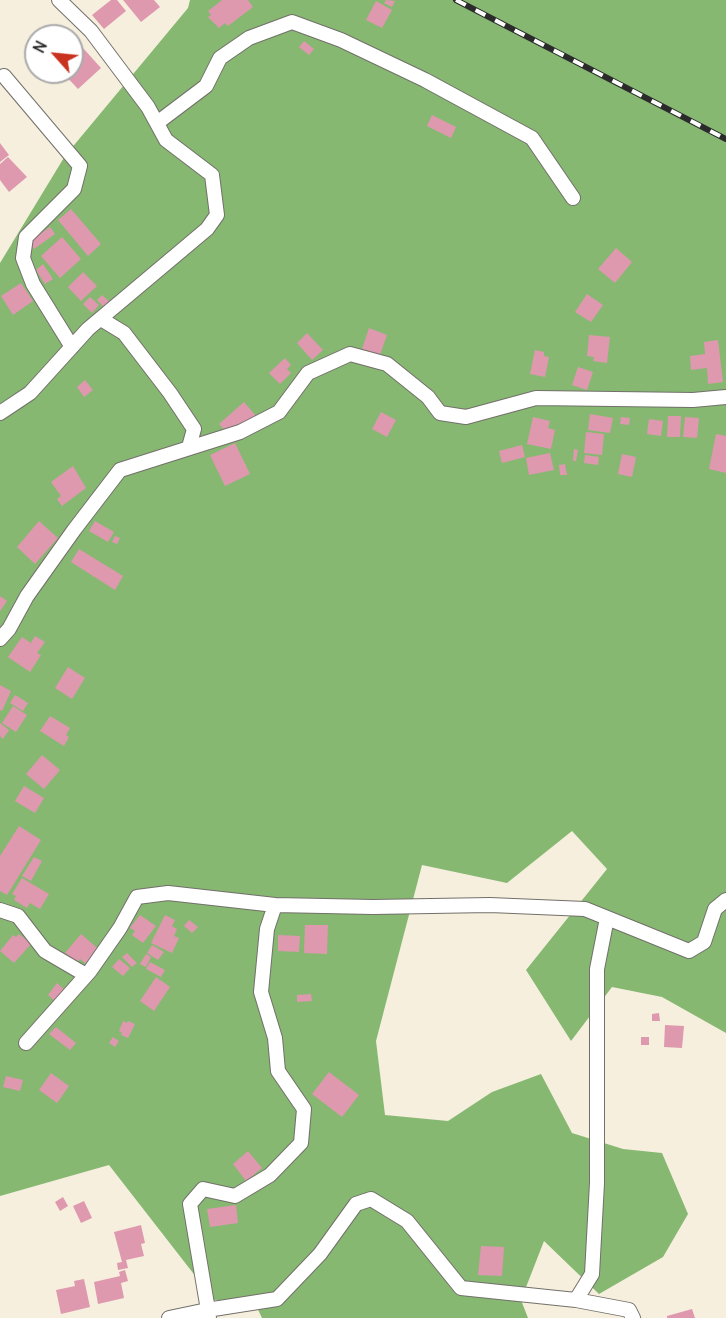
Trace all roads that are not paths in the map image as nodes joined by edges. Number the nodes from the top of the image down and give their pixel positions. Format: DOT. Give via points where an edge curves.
graph roads {
  1 [pos="59,0"];
  2 [pos="4,76"];
  3 [pos="157,123"];
  4 [pos="573,198"];
  5 [pos="101,319"];
  6 [pos="72,347"];
  7 [pos="726,397"];
  8 [pos="0,413"];
  9 [pos="189,447"];
  10 [pos="0,639"];
  11 [pos="726,900"];
  12 [pos="275,905"];
  13 [pos="0,910"];
  14 [pos="608,918"];
  15 [pos="86,975"];
  16 [pos="26,1043"];
  17 [pos="576,1300"];
  18 [pos="208,1314"];
  19 [pos="169,1318"];
  20 [pos="633,1318"];
  1 -- 3 [label="street" via="91,31"];
  2 -- 6 [label="street" via="80,166 74,189 26,237 23,258 33,284"];
  3 -- 4 [label="street" via="206,86 220,58 249,39 292,22 415,75 532,138"];
  3 -- 5 [label="street" via="166,140 212,175 217,215 207,229"];
  5 -- 6 [label="street"];
  5 -- 9 [label="street" via="124,333 170,393 194,429"];
  6 -- 8 [label="street" via="30,393"];
  7 -- 9 [label="street" via="536,398 466,417 440,413 428,397 387,364 350,354 308,373 279,412 240,432"];
  9 -- 10 [label="street" via="120,470"];
  11 -- 14 [label="street" via="715,909 704,942 689,951"];
  12 -- 14 [label="street" via="490,905 585,909"];
  12 -- 15 [label="street" via="168,893 137,897"];
  12 -- 18 [label="street" via="267,929 261,992 275,1038 278,1071 304,1109 301,1143 270,1176 235,1196 203,1189 190,1204"];
  13 -- 15 [label="street" via="18,916 45,951"];
  14 -- 17 [label="street" via="597,969 597,1183 592,1274"];
  15 -- 16 [label="street"];
  17 -- 18 [label="street" via="461,1288 408,1221 370,1199 356,1204 320,1254 277,1299"];
  17 -- 20 [label="street" via="629,1310"];
  18 -- 19 [label="street"];
}
